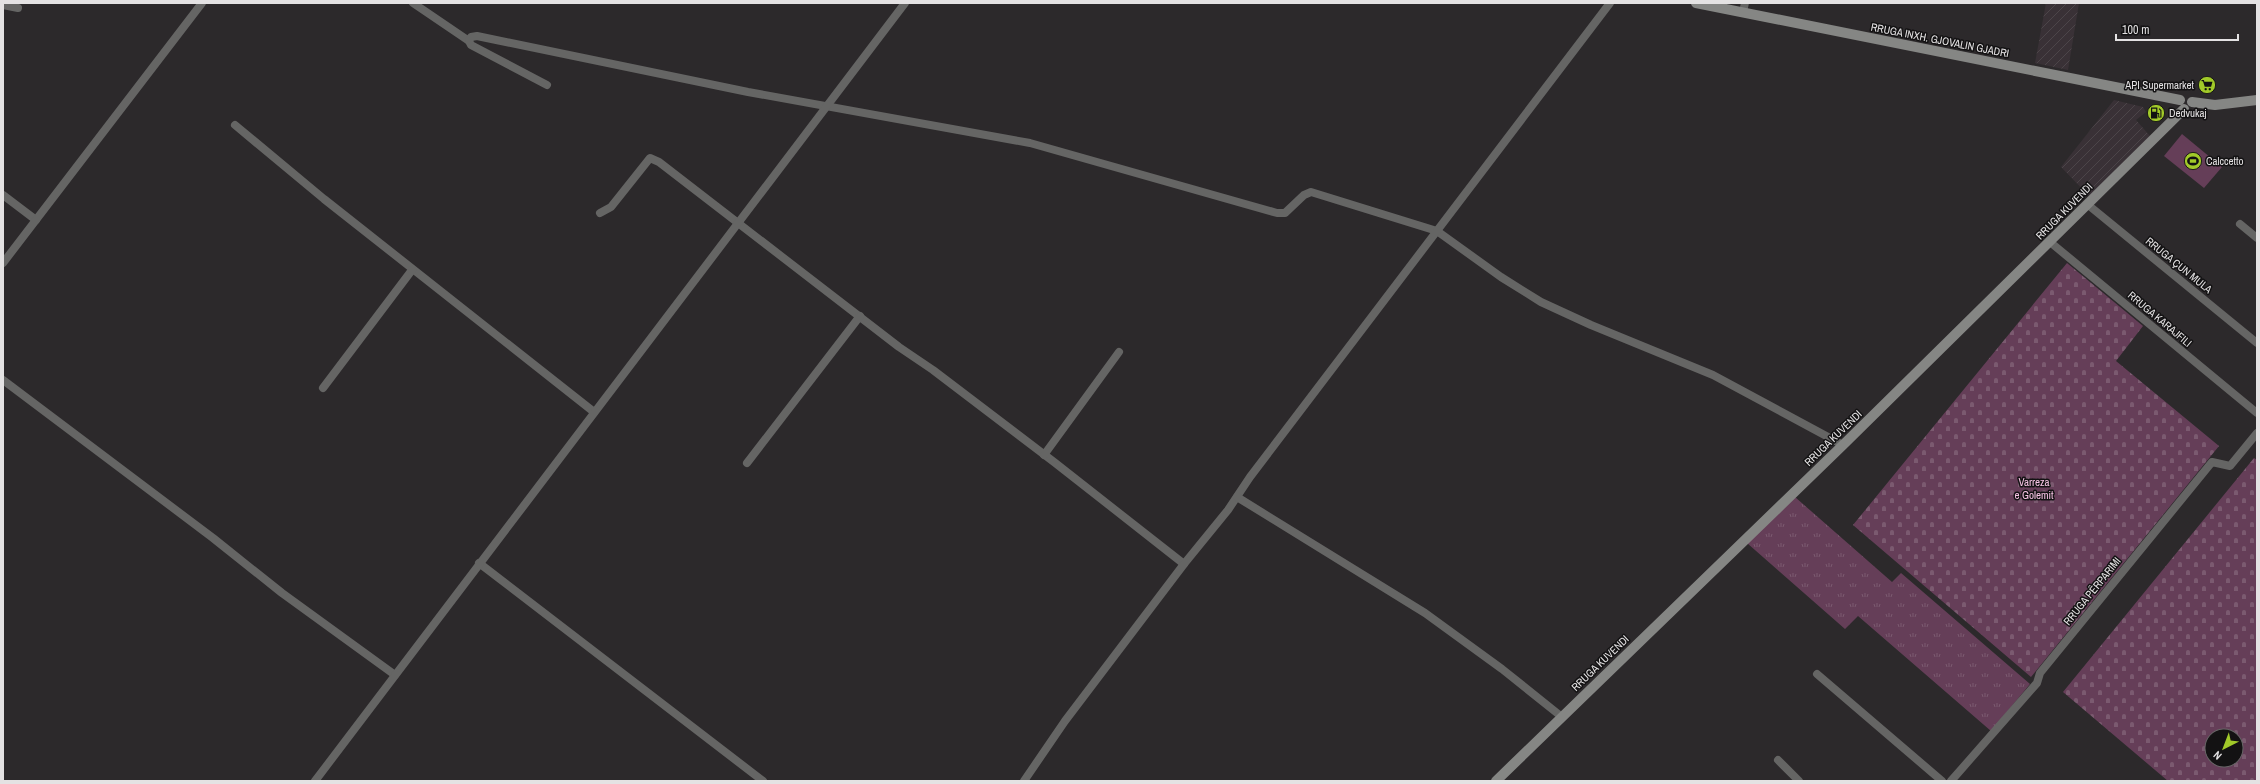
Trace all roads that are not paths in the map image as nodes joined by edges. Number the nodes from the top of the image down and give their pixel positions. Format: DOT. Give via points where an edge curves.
graph roads {
  1 [pos="202,3"];
  2 [pos="413,3"];
  3 [pos="905,3"];
  4 [pos="1610,3"];
  5 [pos="1696,3"];
  6 [pos="3,5"];
  7 [pos="18,8"];
  8 [pos="1744,8"];
  9 [pos="469,41"];
  10 [pos="547,85"];
  11 [pos="2257,100"];
  12 [pos="2182,104"];
  13 [pos="828,106"];
  14 [pos="235,124"];
  15 [pos="3,195"];
  16 [pos="2087,204"];
  17 [pos="600,213"];
  18 [pos="36,220"];
  19 [pos="739,223"];
  20 [pos="2240,224"];
  21 [pos="1437,231"];
  22 [pos="2257,238"];
  23 [pos="2050,242"];
  24 [pos="3,263"];
  25 [pos="412,270"];
  26 [pos="860,316"];
  27 [pos="2257,342"];
  28 [pos="1119,352"];
  29 [pos="3,380"];
  30 [pos="323,388"];
  31 [pos="594,412"];
  32 [pos="2257,413"];
  33 [pos="2257,433"];
  34 [pos="1843,445"];
  35 [pos="1044,455"];
  36 [pos="747,463"];
  37 [pos="1237,497"];
  38 [pos="479,564"];
  39 [pos="1184,564"];
  40 [pos="1817,674"];
  41 [pos="395,675"];
  42 [pos="1562,716"];
  43 [pos="1778,760"];
  44 [pos="1953,780"];
  45 [pos="315,781"];
  46 [pos="763,781"];
  47 [pos="1024,781"];
  48 [pos="1496,781"];
  49 [pos="1799,781"];
  50 [pos="1942,781"];
  1 -- 18 [label="street"];
  2 -- 9 [label="street"];
  3 -- 13 [label="street"];
  4 -- 21 [label="street"];
  5 -- 8 [label="street, RRUGA INXH. GJOVALIN GJADRI"];
  6 -- 7 [label="street"];
  8 -- 12 [label="street, RRUGA INXH. GJOVALIN GJADRI"];
  9 -- 10 [label="street" via="471,45"];
  9 -- 13 [label="street" via="471,37 478,36"];
  11 -- 12 [label="street, RRUGA INXH. GJOVALIN GJADRI" via="2220,105 2192,102 2187,96"];
  12 -- 16 [label="street, RRUGA KUVENDI"];
  13 -- 19 [label="street"];
  13 -- 21 [label="street" via="1030,143 1277,213 1285,213 1304,195 1311,192"];
  14 -- 25 [label="street"];
  15 -- 18 [label="street"];
  16 -- 23 [label="street, RRUGA KUVENDI"];
  16 -- 27 [label="street, RRUGA ÇUN MULA"];
  17 -- 19 [label="street" via="611,207 650,158 659,162"];
  18 -- 24 [label="street"];
  19 -- 26 [label="street"];
  19 -- 31 [label="street"];
  20 -- 22 [label="street"];
  21 -- 34 [label="street" via="1522,291 1542,302 1712,375"];
  21 -- 37 [label="street"];
  23 -- 32 [label="street, RRUGA KARAJFILI"];
  23 -- 34 [label="street, RRUGA KUVENDI"];
  25 -- 30 [label="street"];
  25 -- 31 [label="street"];
  26 -- 35 [label="street"];
  26 -- 36 [label="street"];
  28 -- 35 [label="street"];
  29 -- 41 [label="street" via="213,538 288,598"];
  31 -- 38 [label="street"];
  33 -- 44 [label="street, RRUGA PËRPARIMI" via="2230,466 2212,462 2040,673 2037,683"];
  34 -- 42 [label="street, RRUGA KUVENDI"];
  35 -- 39 [label="street"];
  37 -- 39 [label="street"];
  37 -- 42 [label="street" via="1425,613"];
  38 -- 41 [label="street"];
  38 -- 46 [label="street"];
  39 -- 47 [label="street" via="1065,721"];
  40 -- 50 [label="street"];
  41 -- 45 [label="street"];
  42 -- 48 [label="street, RRUGA KUVENDI"];
  43 -- 49 [label="street"];
}
